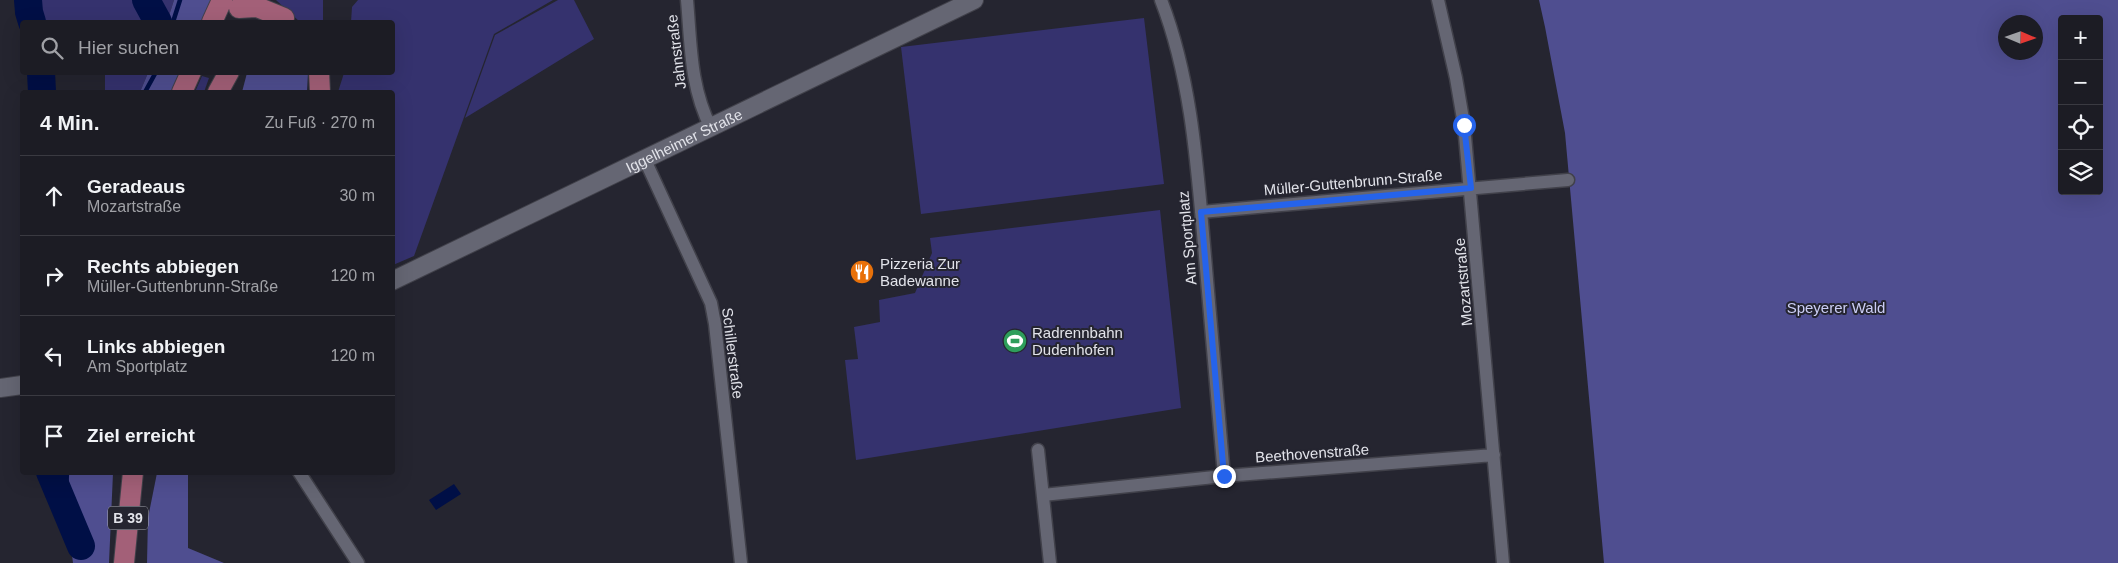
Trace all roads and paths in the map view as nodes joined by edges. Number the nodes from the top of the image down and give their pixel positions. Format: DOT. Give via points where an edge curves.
graph roads {
  1 [pos="268,0"];
  2 [pos="686,0"];
  3 [pos="974,0"];
  4 [pos="1161,0"];
  5 [pos="1438,0"];
  6 [pos="234,8"];
  7 [pos="215,20"];
  8 [pos="286,20"];
  9 [pos="190,75"];
  10 [pos="221,75"];
  11 [pos="227,75"];
  12 [pos="319,75"];
  13 [pos="183,90"];
  14 [pos="218,90"];
  15 [pos="219,90"];
  16 [pos="320,90"];
  17 [pos="711,128"];
  18 [pos="645,160"];
  19 [pos="1568,180"];
  20 [pos="1471,188"];
  21 [pos="1201,212"];
  22 [pos="395,280"];
  23 [pos="1038,450"];
  24 [pos="1494,455"];
  25 [pos="133,475"];
  26 [pos="301,475"];
  27 [pos="1224,476"];
  28 [pos="1043,495"];
  29 [pos="124,563"];
  30 [pos="358,563"];
  31 [pos="740,563"];
  32 [pos="1050,563"];
  33 [pos="1503,563"];
  1 -- 8 [label="main road"];
  2 -- 17 [label="street, Jahnstraße" via="695,87"];
  3 -- 17 [label="street, Iggelheimer Straße"];
  4 -- 21 [label="street, Am Sportplatz" via="1183,76"];
  5 -- 20 [label="street, Mozartstraße" via="1456,78"];
  6 -- 7 [label="main road"];
  6 -- 8 [label="main road" via="257,7"];
  9 -- 13 [label="main road"];
  10 -- 14 [label="main road"];
  11 -- 15 [label="main road"];
  12 -- 16 [label="main road"];
  17 -- 18 [label="street, Iggelheimer Straße"];
  18 -- 22 [label="street, Iggelheimer Straße"];
  18 -- 31 [label="street, Schillerstraße" via="711,303"];
  19 -- 20 [label="street, Müller-Guttenbrunn-Straße"];
  20 -- 21 [label="street, Müller-Guttenbrunn-Straße"];
  20 -- 24 [label="street, Mozartstraße"];
  21 -- 27 [label="street, Am Sportplatz"];
  23 -- 28 [label="street"];
  24 -- 27 [label="street, Beethovenstraße"];
  24 -- 33 [label="street, Mozartstraße"];
  25 -- 29 [label="main road, B 39"];
  26 -- 30 [label="street"];
  27 -- 28 [label="street, Beethovenstraße"];
  28 -- 32 [label="street"];
}
